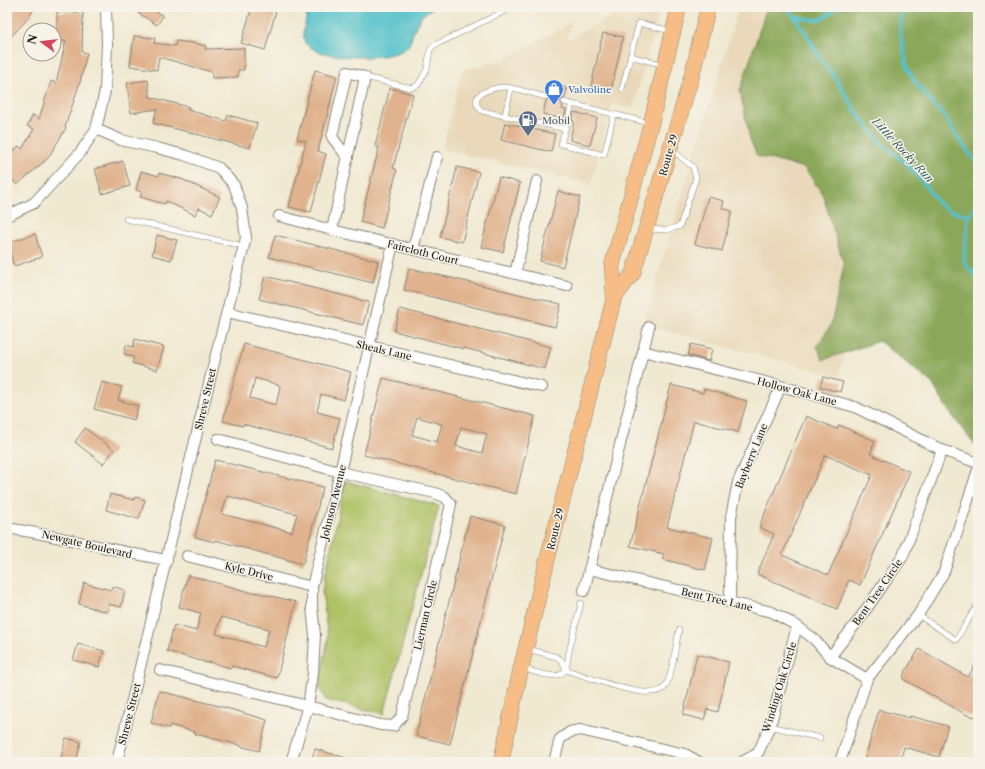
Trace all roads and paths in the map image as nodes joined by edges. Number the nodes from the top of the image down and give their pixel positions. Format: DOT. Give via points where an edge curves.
graph roads {
  1 [pos="106,7"];
  2 [pos="513,7"];
  3 [pos="679,7"];
  4 [pos="708,7"];
  5 [pos="673,31"];
  6 [pos="630,56"];
  7 [pos="665,65"];
  8 [pos="365,77"];
  9 [pos="511,88"];
  10 [pos="622,89"];
  11 [pos="545,97"];
  12 [pos="564,102"];
  13 [pos="572,104"];
  14 [pos="614,114"];
  15 [pos="504,115"];
  16 [pos="651,123"];
  17 [pos="96,129"];
  18 [pos="565,129"];
  19 [pos="670,148"];
  20 [pos="437,157"];
  21 [pos="348,158"];
  22 [pos="537,181"];
  23 [pos="7,216"];
  24 [pos="279,216"];
  25 [pos="126,219"];
  26 [pos="646,229"];
  27 [pos="332,230"];
  28 [pos="393,244"];
  29 [pos="243,246"];
  30 [pos="413,249"];
  31 [pos="515,274"];
  32 [pos="567,286"];
  33 [pos="614,298"];
  34 [pos="226,312"];
  35 [pos="649,327"];
  36 [pos="369,346"];
  37 [pos="643,351"];
  38 [pos="781,386"];
  39 [pos="542,387"];
  40 [pos="218,439"];
  41 [pos="942,450"];
  42 [pos="978,463"];
  43 [pos="978,470"];
  44 [pos="340,472"];
  45 [pos="7,528"];
  46 [pos="186,556"];
  47 [pos="167,560"];
  48 [pos="589,569"];
  49 [pos="312,586"];
  50 [pos="584,591"];
  51 [pos="730,601"];
  52 [pos="580,603"];
  53 [pos="978,604"];
  54 [pos="918,615"];
  55 [pos="797,626"];
  56 [pos="679,630"];
  57 [pos="526,648"];
  58 [pos="830,657"];
  59 [pos="521,668"];
  60 [pos="160,670"];
  61 [pos="566,670"];
  62 [pos="867,679"];
  63 [pos="308,706"];
  64 [pos="770,726"];
  65 [pos="820,738"];
  66 [pos="117,762"];
  67 [pos="291,762"];
  68 [pos="501,762"];
  69 [pos="554,762"];
  70 [pos="699,762"];
  71 [pos="742,762"];
  72 [pos="840,762"];
  1 -- 17 [label="street" via="105,91"];
  2 -- 8 [label="lane" via="433,46 427,70 418,85 411,88"];
  3 -- 5 [label="main road, Route 29"];
  4 -- 19 [label="main road, Route 29" via="692,75"];
  5 -- 6 [label="lane" via="638,23"];
  5 -- 7 [label="main road, Route 29"];
  6 -- 7 [label="lane"];
  6 -- 10 [label="lane"];
  7 -- 16 [label="main road, Route 29"];
  8 -- 21 [label="street"];
  8 -- 21 [label="street" via="347,72 332,137"];
  9 -- 11 [label="lane"];
  9 -- 15 [label="lane"];
  9 -- 15 [label="lane" via="484,92 479,95 476,102 482,111"];
  12 -- 13 [label="lane"];
  13 -- 14 [label="lane"];
  13 -- 18 [label="lane"];
  14 -- 16 [label="lane"];
  14 -- 18 [label="lane" via="604,155 561,144"];
  15 -- 18 [label="lane"];
  16 -- 33 [label="main road, Route 29" via="612,266"];
  17 -- 23 [label="street" via="80,153 34,203"];
  17 -- 29 [label="street, Shreve Street" via="121,140 184,155 219,168 234,185 242,208 246,238"];
  19 -- 26 [label="main road, Route 29"];
  19 -- 26 [label="lane" via="693,167 696,178 680,226 667,230"];
  20 -- 30 [label="street"];
  21 -- 27 [label="street"];
  22 -- 31 [label="street"];
  24 -- 27 [label="street, Faircloth Court"];
  25 -- 29 [label="lane"];
  26 -- 33 [label="main road, Route 29" via="633,273"];
  27 -- 28 [label="street, Faircloth Court"];
  28 -- 30 [label="street, Faircloth Court"];
  28 -- 36 [label="street, Johnson Avenue"];
  29 -- 34 [label="street, Shreve Street"];
  30 -- 31 [label="street, Faircloth Court"];
  31 -- 32 [label="street, Faircloth Court"];
  33 -- 57 [label="main road, Route 29"];
  34 -- 36 [label="street, Sheals Lane"];
  34 -- 47 [label="street, Shreve Street"];
  35 -- 37 [label="street"];
  36 -- 39 [label="street, Sheals Lane"];
  36 -- 44 [label="street, Johnson Avenue"];
  37 -- 38 [label="street, Hollow Oak Lane"];
  37 -- 48 [label="street"];
  38 -- 41 [label="street, Hollow Oak Lane" via="855,406"];
  38 -- 51 [label="street, Bayberry Lane" via="738,482 731,517"];
  40 -- 44 [label="street, Lierman Circle"];
  41 -- 42 [label="street"];
  41 -- 58 [label="street, Bent Tree Circle" via="903,556"];
  43 -- 54 [label="street" via="944,572"];
  44 -- 49 [label="street, Johnson Avenue"];
  44 -- 63 [label="street, Lierman Circle" via="435,493 445,497 451,504 402,716 394,726 380,725"];
  45 -- 47 [label="street, Newgate Boulevard"];
  46 -- 49 [label="street, Kyle Drive"];
  47 -- 66 [label="street, Shreve Street"];
  48 -- 50 [label="street"];
  48 -- 51 [label="street, Bent Tree Lane"];
  49 -- 63 [label="street, Johnson Avenue" via="315,635"];
  51 -- 55 [label="street, Bent Tree Lane" via="772,612"];
  52 -- 61 [label="lane"];
  53 -- 54 [label="lane" via="956,640"];
  54 -- 62 [label="street"];
  55 -- 58 [label="street, Bent Tree Lane" via="814,639"];
  55 -- 64 [label="street, Winding Oak Circle"];
  56 -- 61 [label="lane" via="669,678 661,691 636,691 592,680"];
  57 -- 59 [label="main road, Route 29"];
  57 -- 61 [label="lane" via="559,658"];
  58 -- 62 [label="street"];
  59 -- 61 [label="lane" via="548,675 560,675"];
  59 -- 68 [label="main road, Route 29"];
  60 -- 63 [label="street, Lierman Circle"];
  62 -- 72 [label="street"];
  63 -- 67 [label="street, Johnson Avenue"];
  64 -- 65 [label="lane"];
  64 -- 71 [label="street, Winding Oak Circle" via="758,753"];
  69 -- 70 [label="street" via="560,739 570,732 580,730 685,754"];
}
